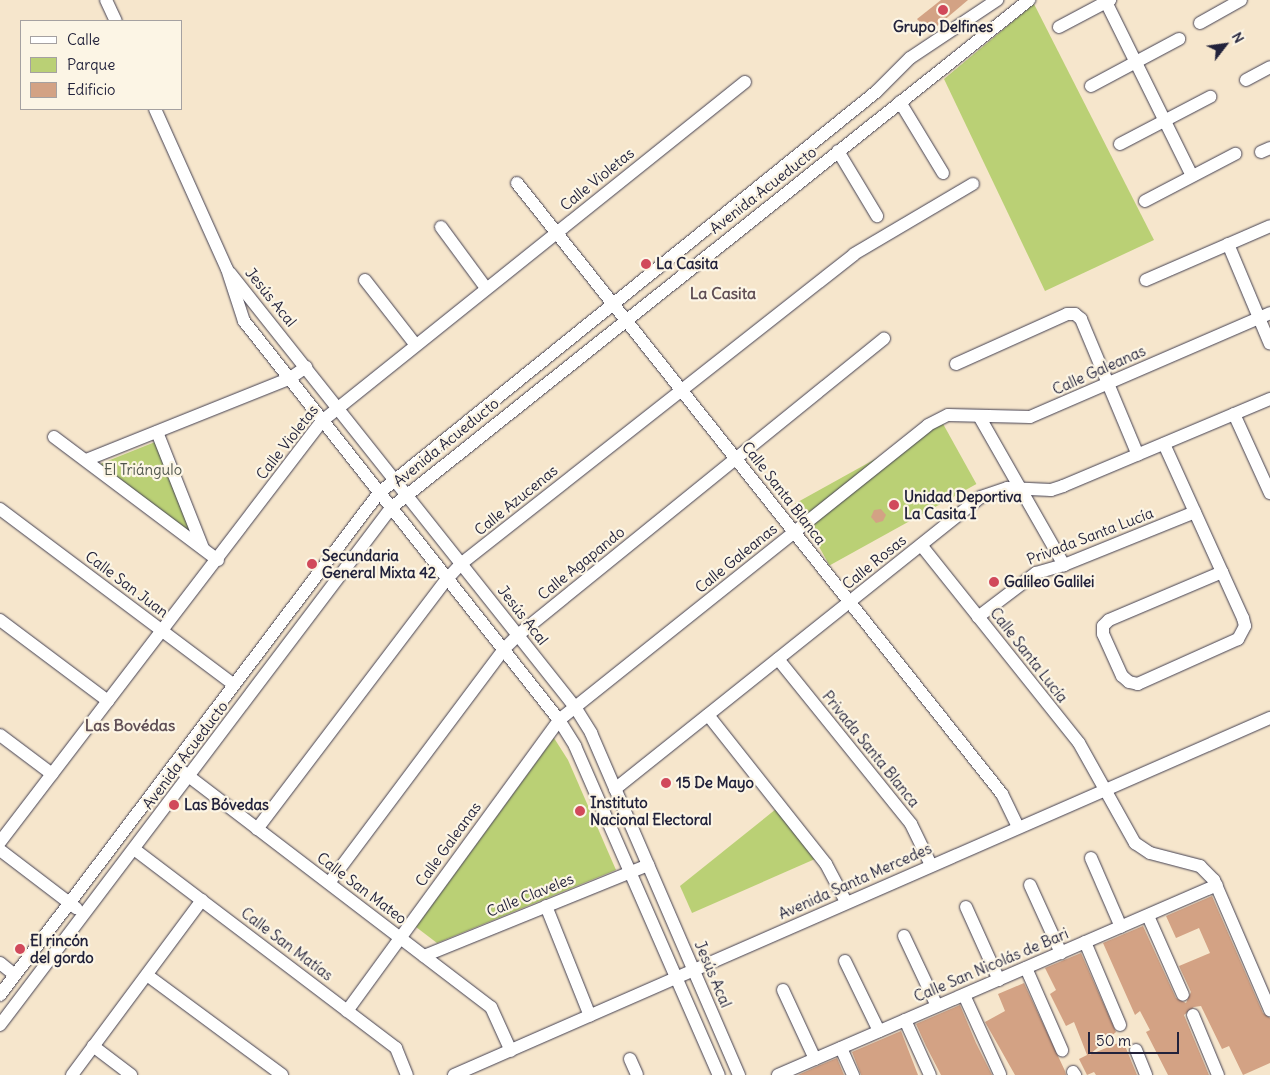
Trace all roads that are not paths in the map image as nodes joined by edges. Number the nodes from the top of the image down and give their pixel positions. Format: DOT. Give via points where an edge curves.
graph roads {
  1 [pos="106,0"];
  2 [pos="997,0"];
  3 [pos="1241,0"];
  4 [pos="1107,1"];
  5 [pos="1022,2"];
  6 [pos="116,20"];
  7 [pos="1200,23"];
  8 [pos="1059,27"];
  9 [pos="1179,39"];
  10 [pos="1135,62"];
  11 [pos="1270,67"];
  12 [pos="1246,80"];
  13 [pos="745,82"];
  14 [pos="1091,86"];
  15 [pos="1210,96"];
  16 [pos="900,102"];
  17 [pos="155,110"];
  18 [pos="1164,120"];
  19 [pos="1120,144"];
  20 [pos="838,151"];
  21 [pos="1235,154"];
  22 [pos="943,173"];
  23 [pos="1192,176"];
  24 [pos="517,183"];
  25 [pos="973,184"];
  26 [pos="1145,201"];
  27 [pos="877,216"];
  28 [pos="1270,226"];
  29 [pos="441,227"];
  30 [pos="556,232"];
  31 [pos="1228,244"];
  32 [pos="227,269"];
  33 [pos="365,280"];
  34 [pos="1146,280"];
  35 [pos="486,288"];
  36 [pos="614,305"];
  37 [pos="1264,315"];
  38 [pos="626,320"];
  39 [pos="884,339"];
  40 [pos="415,344"];
  41 [pos="1270,344"];
  42 [pos="956,364"];
  43 [pos="306,367"];
  44 [pos="289,379"];
  45 [pos="1109,384"];
  46 [pos="681,389"];
  47 [pos="1270,400"];
  48 [pos="337,406"];
  49 [pos="1234,414"];
  50 [pos="979,416"];
  51 [pos="322,421"];
  52 [pos="157,432"];
  53 [pos="54,436"];
  54 [pos="1164,444"];
  55 [pos="1138,454"];
  56 [pos="736,458"];
  57 [pos="86,460"];
  58 [pos="394,478"];
  59 [pos="1020,489"];
  60 [pos="379,493"];
  61 [pos="406,493"];
  62 [pos="1270,493"];
  63 [pos="391,508"];
  64 [pos="0,509"];
  65 [pos="1195,512"];
  66 [pos="794,532"];
  67 [pos="921,545"];
  68 [pos="204,549"];
  69 [pos="218,560"];
  70 [pos="462,564"];
  71 [pos="1064,565"];
  72 [pos="1222,572"];
  73 [pos="447,579"];
  74 [pos="850,602"];
  75 [pos="978,617"];
  76 [pos="0,620"];
  77 [pos="162,631"];
  78 [pos="518,635"];
  79 [pos="503,650"];
  80 [pos="778,659"];
  81 [pos="234,686"];
  82 [pos="108,701"];
  83 [pos="575,707"];
  84 [pos="708,715"];
  85 [pos="1270,718"];
  86 [pos="559,720"];
  87 [pos="0,735"];
  88 [pos="174,765"];
  89 [pos="52,774"];
  90 [pos="189,776"];
  91 [pos="615,789"];
  92 [pos="1106,789"];
  93 [pos="1018,827"];
  94 [pos="257,829"];
  95 [pos="0,842"];
  96 [pos="134,849"];
  97 [pos="0,850"];
  98 [pos="1091,858"];
  99 [pos="648,865"];
  100 [pos="931,865"];
  101 [pos="630,872"];
  102 [pos="329,883"];
  103 [pos="1030,885"];
  104 [pos="1217,885"];
  105 [pos="202,900"];
  106 [pos="846,902"];
  107 [pos="70,903"];
  108 [pos="546,906"];
  109 [pos="966,908"];
  110 [pos="84,914"];
  111 [pos="1148,916"];
  112 [pos="1122,927"];
  113 [pos="904,936"];
  114 [pos="400,938"];
  115 [pos="1086,942"];
  116 [pos="1061,953"];
  117 [pos="424,956"];
  118 [pos="845,961"];
  119 [pos="0,963"];
  120 [pos="1026,968"];
  121 [pos="694,970"];
  122 [pos="147,974"];
  123 [pos="15,975"];
  124 [pos="676,978"];
  125 [pos="999,980"];
  126 [pos="783,990"];
  127 [pos="0,994"];
  128 [pos="964,994"];
  129 [pos="1183,995"];
  130 [pos="937,1006"];
  131 [pos="1270,1010"];
  132 [pos="347,1011"];
  133 [pos="1192,1015"];
  134 [pos="590,1016"];
  135 [pos="905,1020"];
  136 [pos="0,1024"];
  137 [pos="1120,1025"];
  138 [pos="878,1032"];
  139 [pos="93,1046"];
  140 [pos="841,1048"];
  141 [pos="1062,1050"];
  142 [pos="1136,1050"];
  143 [pos="511,1051"];
  144 [pos="630,1059"];
  145 [pos="815,1059"];
  146 [pos="1000,1074"];
  147 [pos="72,1075"];
  148 [pos="131,1075"];
  149 [pos="282,1075"];
  150 [pos="407,1075"];
  151 [pos="454,1075"];
  152 [pos="637,1075"];
  153 [pos="719,1075"];
  154 [pos="739,1075"];
  155 [pos="778,1075"];
  156 [pos="853,1075"];
  157 [pos="930,1075"];
  158 [pos="1146,1075"];
  159 [pos="1218,1075"];
  1 -- 6 [label="street"];
  2 -- 36 [label="street, Avenida Acueducto" via="910,58 876,92"];
  3 -- 7 [label="street"];
  4 -- 8 [label="street"];
  4 -- 10 [label="street"];
  5 -- 16 [label="street, Avenida Acueducto"];
  9 -- 10 [label="street"];
  10 -- 14 [label="street"];
  10 -- 18 [label="street"];
  11 -- 12 [label="street"];
  13 -- 30 [label="street, Calle Violetas"];
  15 -- 18 [label="street"];
  16 -- 20 [label="street, Avenida Acueducto"];
  16 -- 22 [label="street"];
  17 -- 32 [label="street"];
  18 -- 19 [label="street"];
  18 -- 23 [label="street"];
  20 -- 27 [label="street"];
  20 -- 38 [label="street, Avenida Acueducto"];
  21 -- 23 [label="street"];
  23 -- 26 [label="street"];
  24 -- 30 [label="street, Calle Santa Blanca"];
  25 -- 46 [label="street, Calle Azucenas" via="854,254"];
  28 -- 31 [label="street"];
  29 -- 35 [label="street"];
  30 -- 35 [label="street, Calle Violetas"];
  30 -- 36 [label="street, Calle Santa Blanca"];
  31 -- 34 [label="street"];
  31 -- 37 [label="street"];
  32 -- 43 [label="street, Jesús Acal"];
  32 -- 44 [label="street, Jesús Acal" via="244,320"];
  33 -- 40 [label="street"];
  35 -- 40 [label="street, Calle Violetas"];
  36 -- 38 [label="street, Calle Santa Blanca"];
  36 -- 58 [label="street, Avenida Acueducto"];
  37 -- 41 [label="street"];
  37 -- 45 [label="street, Calle Galeanas"];
  38 -- 46 [label="street, Calle Santa Blanca"];
  38 -- 61 [label="street, Avenida Acueducto"];
  39 -- 56 [label="street, Calle Agapando"];
  40 -- 48 [label="street, Calle Violetas"];
  42 -- 45 [label="street" via="1067,314 1075,314 1081,319"];
  43 -- 44 [label="street"];
  43 -- 48 [label="street, Jesús Acal"];
  44 -- 51 [label="street, Jesús Acal"];
  44 -- 52 [label="street"];
  45 -- 50 [label="street, Calle Galeanas" via="1030,417"];
  45 -- 55 [label="street"];
  46 -- 56 [label="street, Calle Santa Blanca"];
  46 -- 70 [label="street, Calle Azucenas"];
  47 -- 49 [label="street, Calle Rosas"];
  48 -- 51 [label="street, Calle Violetas"];
  48 -- 58 [label="street, Jesús Acal"];
  49 -- 54 [label="street, Calle Rosas"];
  49 -- 62 [label="street"];
  50 -- 59 [label="street"];
  50 -- 66 [label="street, Calle Galeanas" via="938,418"];
  51 -- 60 [label="street, Jesús Acal"];
  51 -- 69 [label="street, Calle Violetas"];
  52 -- 57 [label="street"];
  52 -- 68 [label="street"];
  53 -- 57 [label="street"];
  54 -- 55 [label="street, Calle Rosas"];
  54 -- 65 [label="street"];
  55 -- 59 [label="street, Calle Rosas" via="1051,490"];
  56 -- 66 [label="street, Calle Santa Blanca"];
  56 -- 78 [label="street, Calle Agapando"];
  57 -- 68 [label="street"];
  58 -- 60 [label="street, Avenida Acueducto"];
  58 -- 61 [label="street, Jesús Acal"];
  59 -- 67 [label="street, Calle Rosas" via="989,493"];
  59 -- 71 [label="street"];
  60 -- 63 [label="street, Jesús Acal"];
  60 -- 81 [label="street, Avenida Acueducto"];
  61 -- 63 [label="street, Avenida Acueducto"];
  61 -- 70 [label="street, Jesús Acal"];
  63 -- 73 [label="street, Jesús Acal"];
  63 -- 90 [label="street, Avenida Acueducto"];
  64 -- 77 [label="street, Calle San Juan"];
  65 -- 71 [label="street, Privada Santa Lucía"];
  65 -- 72 [label="street"];
  66 -- 74 [label="street, Calle Santa Blanca"];
  66 -- 83 [label="street, Calle Galeanas"];
  67 -- 74 [label="street, Calle Rosas"];
  67 -- 75 [label="street, Calle Santa Lucía"];
  68 -- 69 [label="street"];
  69 -- 77 [label="street, Calle Violetas"];
  70 -- 73 [label="street, Calle Azucenas"];
  70 -- 78 [label="street, Jesús Acal"];
  71 -- 75 [label="street, Privada Santa Lucía" via="1036,572"];
  72 -- 72 [label="street" via="1109,620 1103,626 1103,634 1122,676 1138,684 1238,639 1245,626"];
  73 -- 79 [label="street, Jesús Acal"];
  73 -- 94 [label="street, Calle Azucenas"];
  74 -- 80 [label="street, Calle Rosas"];
  74 -- 93 [label="street, Calle Santa Blanca" via="1002,794"];
  75 -- 92 [label="street, Calle Santa Lucía" via="1078,743"];
  76 -- 82 [label="street"];
  77 -- 81 [label="street, Calle San Juan"];
  77 -- 82 [label="street, Calle Violetas"];
  78 -- 79 [label="street, Calle Agapando"];
  78 -- 83 [label="street, Jesús Acal"];
  79 -- 86 [label="street, Jesús Acal"];
  79 -- 102 [label="street, Calle Agapando"];
  80 -- 84 [label="street, Calle Rosas"];
  80 -- 100 [label="street, Privada Santa Blanca" via="911,824"];
  81 -- 88 [label="street, Avenida Acueducto"];
  82 -- 89 [label="street, Calle Violetas"];
  83 -- 86 [label="street, Calle Galeanas"];
  83 -- 91 [label="street, Jesús Acal"];
  84 -- 91 [label="street, Calle Rosas"];
  84 -- 106 [label="street" via="814,848"];
  85 -- 92 [label="street, Avenida Santa Mercedes"];
  86 -- 101 [label="street, Jesús Acal" via="575,746"];
  86 -- 114 [label="street, Calle Galeanas"];
  87 -- 89 [label="street"];
  88 -- 90 [label="street, Calle San Mateo"];
  88 -- 107 [label="street, Avenida Acueducto"];
  89 -- 95 [label="street, Calle Violetas"];
  90 -- 94 [label="street, Calle San Mateo"];
  90 -- 96 [label="street, Avenida Acueducto"];
  91 -- 99 [label="street, Jesús Acal"];
  92 -- 93 [label="street, Avenida Santa Mercedes"];
  92 -- 104 [label="street, Calle Santa Lucía" via="1141,849 1200,866"];
  93 -- 100 [label="street, Avenida Santa Mercedes"];
  94 -- 102 [label="street, Calle San Mateo"];
  96 -- 105 [label="street, Calle San Matías"];
  96 -- 110 [label="street, Avenida Acueducto"];
  97 -- 107 [label="street"];
  98 -- 112 [label="street"];
  99 -- 101 [label="street, Calle Claveles"];
  99 -- 121 [label="street, Jesús Acal"];
  100 -- 106 [label="street, Avenida Santa Mercedes"];
  101 -- 108 [label="street, Calle Claveles"];
  101 -- 124 [label="street, Jesús Acal"];
  102 -- 114 [label="street, Calle San Mateo"];
  103 -- 116 [label="street"];
  104 -- 111 [label="street, Calle San Nicolás de Bari"];
  104 -- 131 [label="street, Calle Santa Lucía"];
  105 -- 122 [label="street"];
  105 -- 132 [label="street, Calle San Matías"];
  106 -- 121 [label="street, Avenida Santa Mercedes"];
  107 -- 110 [label="street"];
  107 -- 123 [label="street, Avenida Acueducto"];
  108 -- 117 [label="street, Calle Claveles"];
  108 -- 134 [label="street"];
  109 -- 125 [label="street"];
  110 -- 136 [label="street, Avenida Acueducto"];
  111 -- 112 [label="street, Calle San Nicolás de Bari"];
  111 -- 129 [label="street"];
  112 -- 115 [label="street, Calle San Nicolás de Bari"];
  113 -- 130 [label="street"];
  114 -- 117 [label="street, Calle San Mateo"];
  114 -- 132 [label="street, Calle Galeanas"];
  115 -- 116 [label="street, Calle San Nicolás de Bari"];
  115 -- 137 [label="street"];
  116 -- 120 [label="street, Calle San Nicolás de Bari"];
  117 -- 143 [label="street, Calle San Mateo" via="491,1007"];
  118 -- 138 [label="street"];
  119 -- 123 [label="street"];
  120 -- 125 [label="street, Calle San Nicolás de Bari"];
  120 -- 141 [label="street"];
  121 -- 124 [label="street, Avenida Santa Mercedes"];
  121 -- 154 [label="street, Jesús Acal"];
  122 -- 139 [label="street"];
  122 -- 149 [label="street"];
  123 -- 127 [label="street, Avenida Acueducto"];
  124 -- 134 [label="street, Avenida Santa Mercedes"];
  124 -- 153 [label="street, Jesús Acal"];
  125 -- 128 [label="street, Calle San Nicolás de Bari"];
  126 -- 145 [label="street"];
  128 -- 130 [label="street, Calle San Nicolás de Bari"];
  128 -- 146 [label="street"];
  130 -- 135 [label="street, Calle San Nicolás de Bari"];
  132 -- 150 [label="street, Calle San Matías" via="396,1048"];
  133 -- 159 [label="street"];
  134 -- 143 [label="street, Avenida Santa Mercedes"];
  135 -- 138 [label="street, Calle San Nicolás de Bari"];
  135 -- 157 [label="street"];
  138 -- 140 [label="street, Calle San Nicolás de Bari"];
  139 -- 147 [label="street"];
  139 -- 148 [label="street"];
  140 -- 145 [label="street, Calle San Nicolás de Bari"];
  140 -- 156 [label="street"];
  142 -- 158 [label="street"];
  143 -- 151 [label="street, Avenida Santa Mercedes"];
  144 -- 152 [label="street"];
  145 -- 155 [label="street, Calle San Nicolás de Bari"];
}
